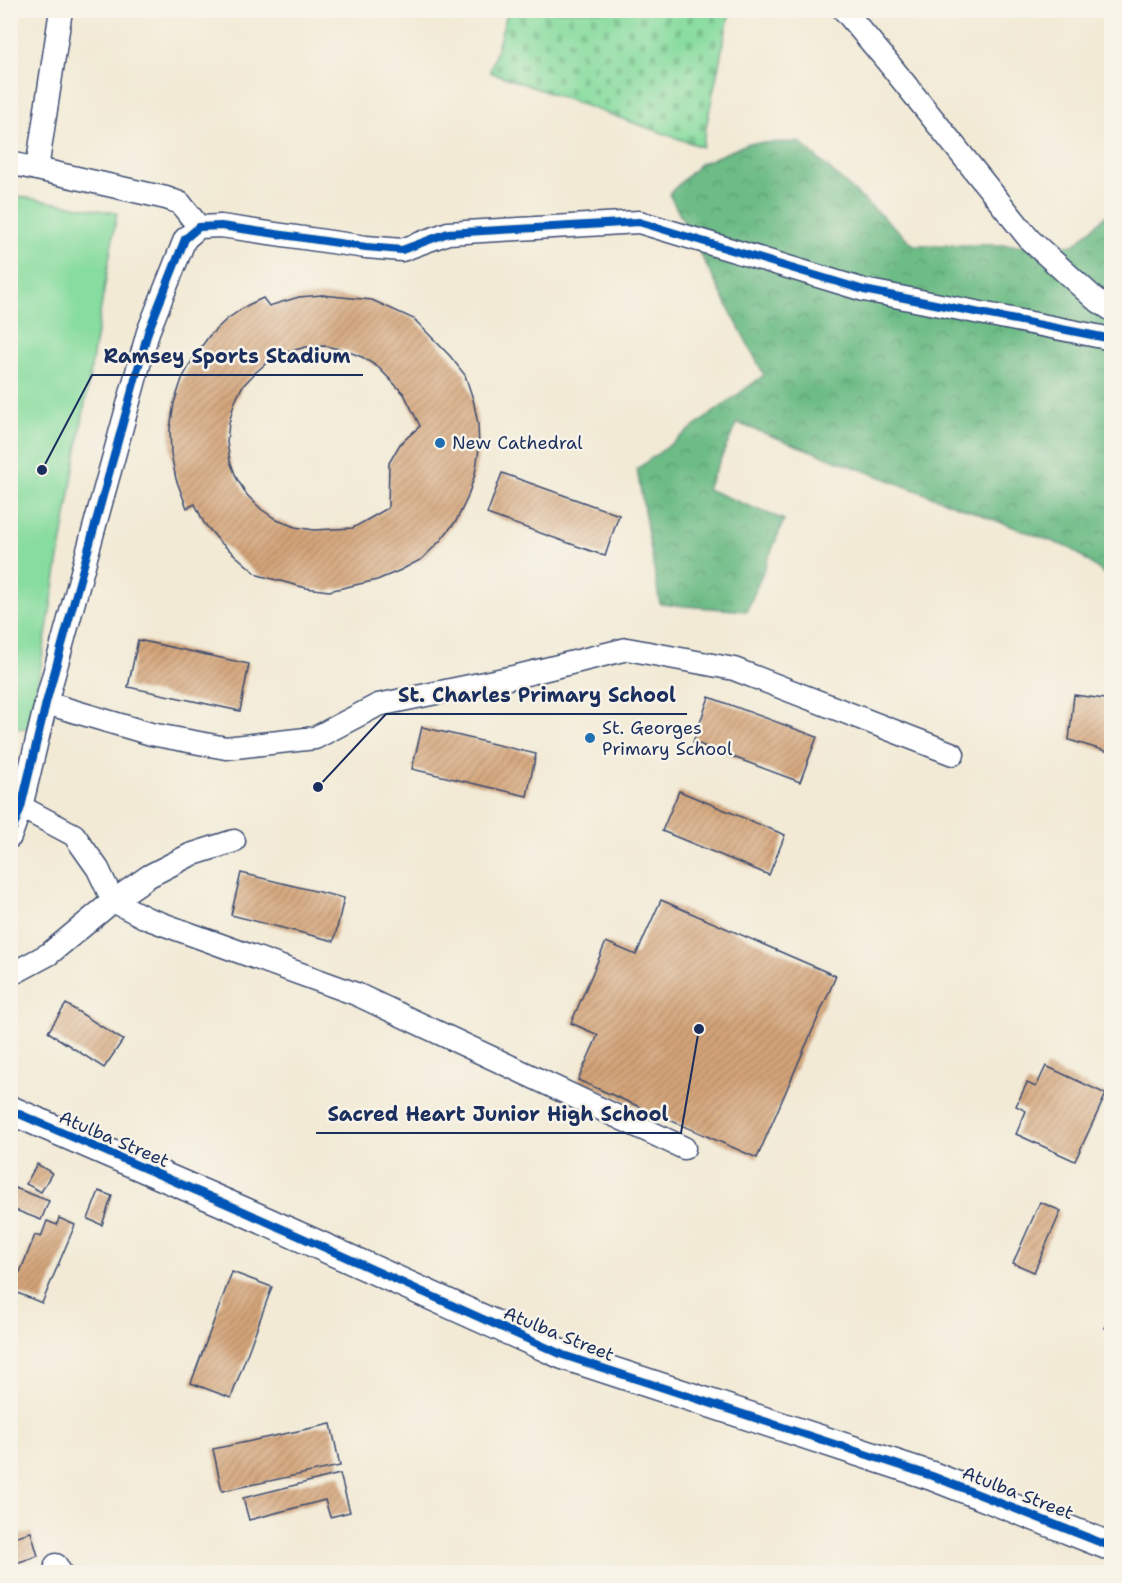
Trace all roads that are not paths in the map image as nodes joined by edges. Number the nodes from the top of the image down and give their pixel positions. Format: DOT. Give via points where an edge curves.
graph roads {
  1 [pos="61,10"];
  2 [pos="844,10"];
  3 [pos="10,163"];
  4 [pos="37,169"];
  5 [pos="199,227"];
  6 [pos="1112,310"];
  7 [pos="1112,339"];
  8 [pos="46,703"];
  9 [pos="953,754"];
  10 [pos="21,807"];
  11 [pos="10,837"];
  12 [pos="234,841"];
  13 [pos="113,901"];
  14 [pos="10,975"];
  15 [pos="10,1110"];
  16 [pos="684,1148"];
  17 [pos="1112,1547"];
  1 -- 4 [label="street"];
  2 -- 6 [label="street" via="1030,240"];
  3 -- 4 [label="street"];
  4 -- 5 [label="street" via="180,203"];
  5 -- 7 [label="street" via="221,226 402,250 448,233 639,222 864,290"];
  5 -- 8 [label="street" via="185,239 148,332"];
  8 -- 9 [label="street" via="151,734 226,748 315,738 378,705 627,649 734,669"];
  8 -- 10 [label="street"];
  10 -- 11 [label="street"];
  10 -- 13 [label="street" via="74,835 98,869"];
  12 -- 13 [label="street" via="190,855"];
  13 -- 14 [label="street" via="49,954"];
  13 -- 16 [label="street" via="147,918 356,994"];
  15 -- 17 [label="street, Atulba Street" via="563,1355 932,1476"];
}
